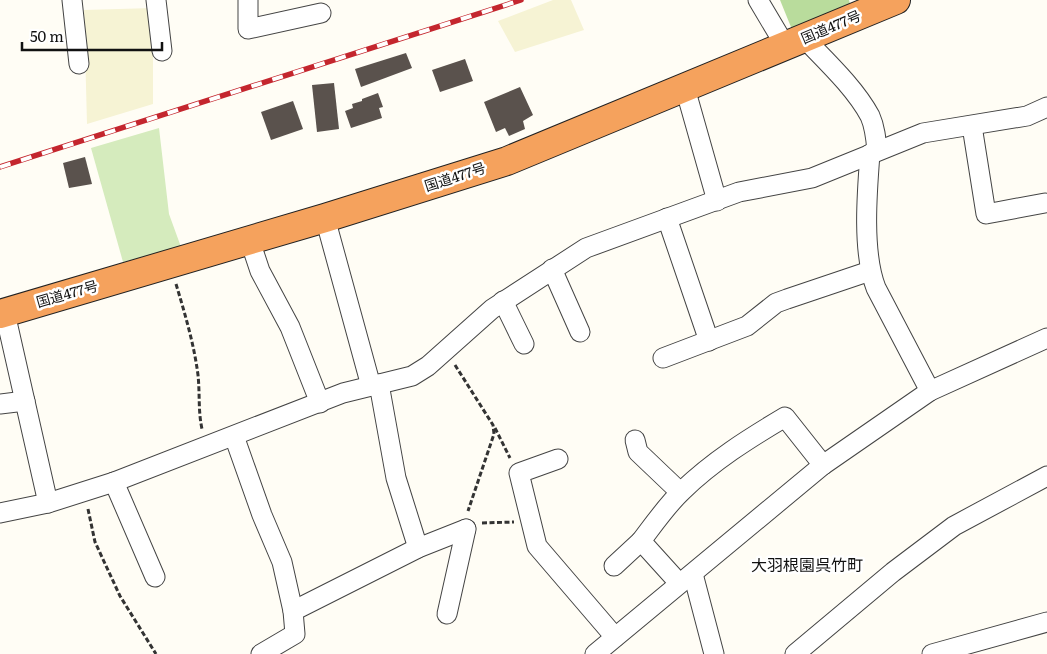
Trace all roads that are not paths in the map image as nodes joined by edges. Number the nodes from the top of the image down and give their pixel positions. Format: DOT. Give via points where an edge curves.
graph roads {
  1 [pos="72,0"];
  2 [pos="156,0"];
  3 [pos="248,0"];
  4 [pos="758,0"];
  5 [pos="896,0"];
  6 [pos="857,8"];
  7 [pos="321,13"];
  8 [pos="795,42"];
  9 [pos="162,51"];
  10 [pos="79,64"];
  11 [pos="685,88"];
  12 [pos="1047,107"];
  13 [pos="972,126"];
  14 [pos="874,152"];
  15 [pos="717,201"];
  16 [pos="1045,203"];
  17 [pos="325,218"];
  18 [pos="667,218"];
  19 [pos="250,241"];
  20 [pos="552,269"];
  21 [pos="870,271"];
  22 [pos="503,301"];
  23 [pos="2,313"];
  24 [pos="580,332"];
  25 [pos="1047,338"];
  26 [pos="709,341"];
  27 [pos="524,344"];
  28 [pos="663,358"];
  29 [pos="375,385"];
  30 [pos="930,391"];
  31 [pos="25,401"];
  32 [pos="320,403"];
  33 [pos="0,404"];
  34 [pos="234,436"];
  35 [pos="635,440"];
  36 [pos="558,459"];
  37 [pos="823,465"];
  38 [pos="1047,476"];
  39 [pos="114,482"];
  40 [pos="680,492"];
  41 [pos="48,503"];
  42 [pos="0,513"];
  43 [pos="640,541"];
  44 [pos="418,548"];
  45 [pos="614,566"];
  46 [pos="155,577"];
  47 [pos="686,578"];
  48 [pos="293,611"];
  49 [pos="447,614"];
  50 [pos="1047,622"];
  51 [pos="614,637"];
  52 [pos="261,654"];
  53 [pos="594,654"];
  54 [pos="714,654"];
  55 [pos="795,654"];
  56 [pos="932,654"];
  1 -- 10 [label="street"];
  2 -- 9 [label="street"];
  3 -- 7 [label="street" via="248,30"];
  4 -- 8 [label="street"];
  5 -- 6 [label="highway, 国道477号"];
  6 -- 8 [label="highway, 国道477号"];
  8 -- 11 [label="highway, 国道477号"];
  8 -- 14 [label="street" via="840,76 870,116 875,131"];
  11 -- 15 [label="street"];
  11 -- 17 [label="highway, 国道477号" via="507,161"];
  12 -- 13 [label="street" via="1027,116"];
  13 -- 14 [label="street" via="923,133"];
  13 -- 16 [label="street" via="986,214"];
  14 -- 15 [label="street" via="812,178 739,192"];
  14 -- 21 [label="street" via="867,194"];
  15 -- 18 [label="street"];
  17 -- 19 [label="highway, 国道477号"];
  17 -- 29 [label="street"];
  18 -- 20 [label="street" via="586,248"];
  18 -- 26 [label="street"];
  19 -- 23 [label="highway, 国道477号"];
  19 -- 32 [label="street" via="260,271 290,327"];
  20 -- 22 [label="street"];
  20 -- 24 [label="street"];
  21 -- 26 [label="street" via="776,304 747,326"];
  21 -- 30 [label="street"];
  22 -- 27 [label="street"];
  22 -- 29 [label="street" via="421,371"];
  23 -- 31 [label="street"];
  25 -- 30 [label="street"];
  26 -- 28 [label="street"];
  29 -- 32 [label="street"];
  29 -- 44 [label="street" via="396,478"];
  30 -- 37 [label="street"];
  31 -- 33 [label="street"];
  31 -- 41 [label="street"];
  32 -- 34 [label="street"];
  34 -- 39 [label="street"];
  34 -- 48 [label="street" via="282,562"];
  35 -- 40 [label="street" via="638,452"];
  36 -- 51 [label="street" via="519,473 529,521 537,546"];
  37 -- 40 [label="street" via="785,417 730,451"];
  37 -- 47 [label="street"];
  38 -- 55 [label="street" via="954,526"];
  39 -- 41 [label="street"];
  39 -- 46 [label="street"];
  40 -- 43 [label="street"];
  41 -- 42 [label="street"];
  43 -- 45 [label="street"];
  43 -- 47 [label="street"];
  44 -- 48 [label="street"];
  44 -- 49 [label="street" via="466,529"];
  47 -- 51 [label="street"];
  47 -- 54 [label="street"];
  48 -- 52 [label="street" via="295,634"];
  50 -- 56 [label="street"];
  51 -- 53 [label="street"];
}
